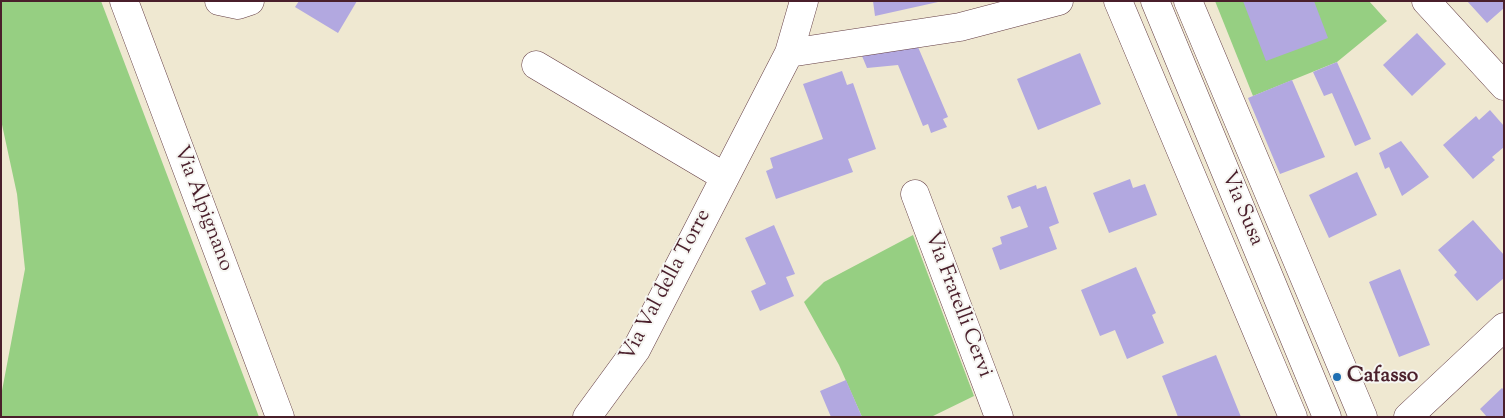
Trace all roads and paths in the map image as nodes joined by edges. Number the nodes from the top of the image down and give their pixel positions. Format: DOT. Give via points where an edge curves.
graph roads {
  1 [pos="124,1"];
  2 [pos="219,1"];
  3 [pos="250,1"];
  4 [pos="804,1"];
  5 [pos="1059,1"];
  6 [pos="1118,1"];
  7 [pos="1154,1"];
  8 [pos="1188,1"];
  9 [pos="1426,1"];
  10 [pos="789,53"];
  11 [pos="536,64"];
  12 [pos="1504,86"];
  13 [pos="725,177"];
  14 [pos="915,194"];
  15 [pos="1504,327"];
  16 [pos="280,417"];
  17 [pos="587,417"];
  18 [pos="999,417"];
  19 [pos="1293,417"];
  20 [pos="1327,417"];
  21 [pos="1362,417"];
  22 [pos="1408,417"];
  1 -- 16 [label="street, Via Alpignano"];
  2 -- 3 [label="street" via="238,5"];
  4 -- 10 [label="street, Via Val della Torre"];
  5 -- 10 [label="street" via="960,27"];
  6 -- 19 [label="street"];
  7 -- 20 [label="street, Via Susa"];
  8 -- 21 [label="street"];
  9 -- 12 [label="street"];
  10 -- 13 [label="street, Via Val della Torre"];
  11 -- 13 [label="street"];
  13 -- 17 [label="street, Via Val della Torre" via="636,350"];
  14 -- 18 [label="street, Via Fratelli Cervi"];
  15 -- 22 [label="street"];
}
